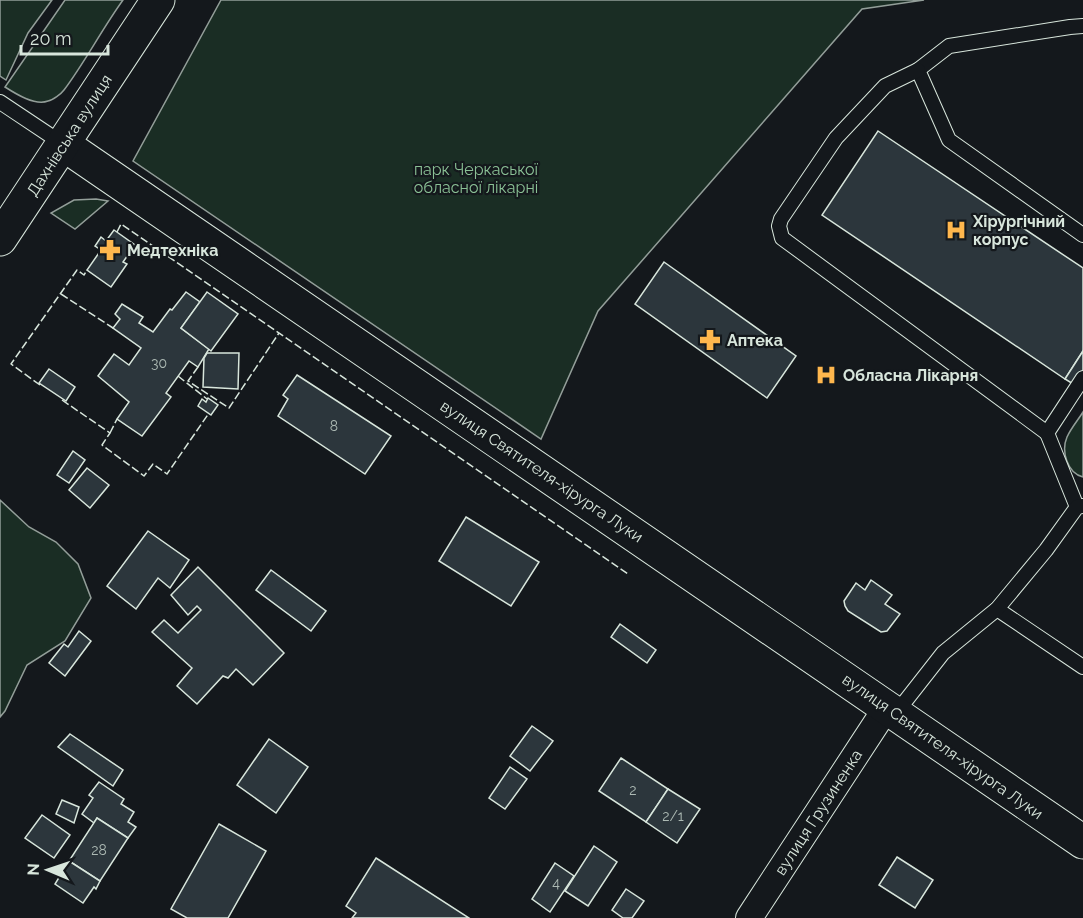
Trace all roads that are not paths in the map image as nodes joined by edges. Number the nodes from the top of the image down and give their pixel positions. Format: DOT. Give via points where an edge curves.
graph roads {
  1 [pos="158,0"];
  2 [pos="1083,27"];
  3 [pos="918,70"];
  4 [pos="0,102"];
  5 [pos="63,144"];
  6 [pos="1083,235"];
  7 [pos="0,239"];
  8 [pos="1083,378"];
  9 [pos="1047,433"];
  10 [pos="1081,504"];
  11 [pos="997,609"];
  12 [pos="1083,667"];
  13 [pos="892,710"];
  14 [pos="1083,842"];
  15 [pos="749,918"];
  1 -- 5 [label="street, Дахнівська вулиця"];
  2 -- 3 [label="lane" via="949,46"];
  3 -- 6 [label="lane" via="949,140"];
  3 -- 9 [label="lane" via="885,86 836,138 781,219 782,238"];
  4 -- 5 [label="lane, вулиця Святителя-хірурга Луки"];
  5 -- 7 [label="street, Дахнівська вулиця"];
  5 -- 13 [label="street, вулиця Святителя-хірурга Луки"];
  8 -- 9 [label="lane"];
  9 -- 10 [label="lane"];
  10 -- 11 [label="lane"];
  11 -- 12 [label="lane"];
  11 -- 13 [label="lane" via="943,653"];
  13 -- 14 [label="street, вулиця Святителя-хірурга Луки"];
  13 -- 15 [label="street, вулиця Грузиненка"];
}
